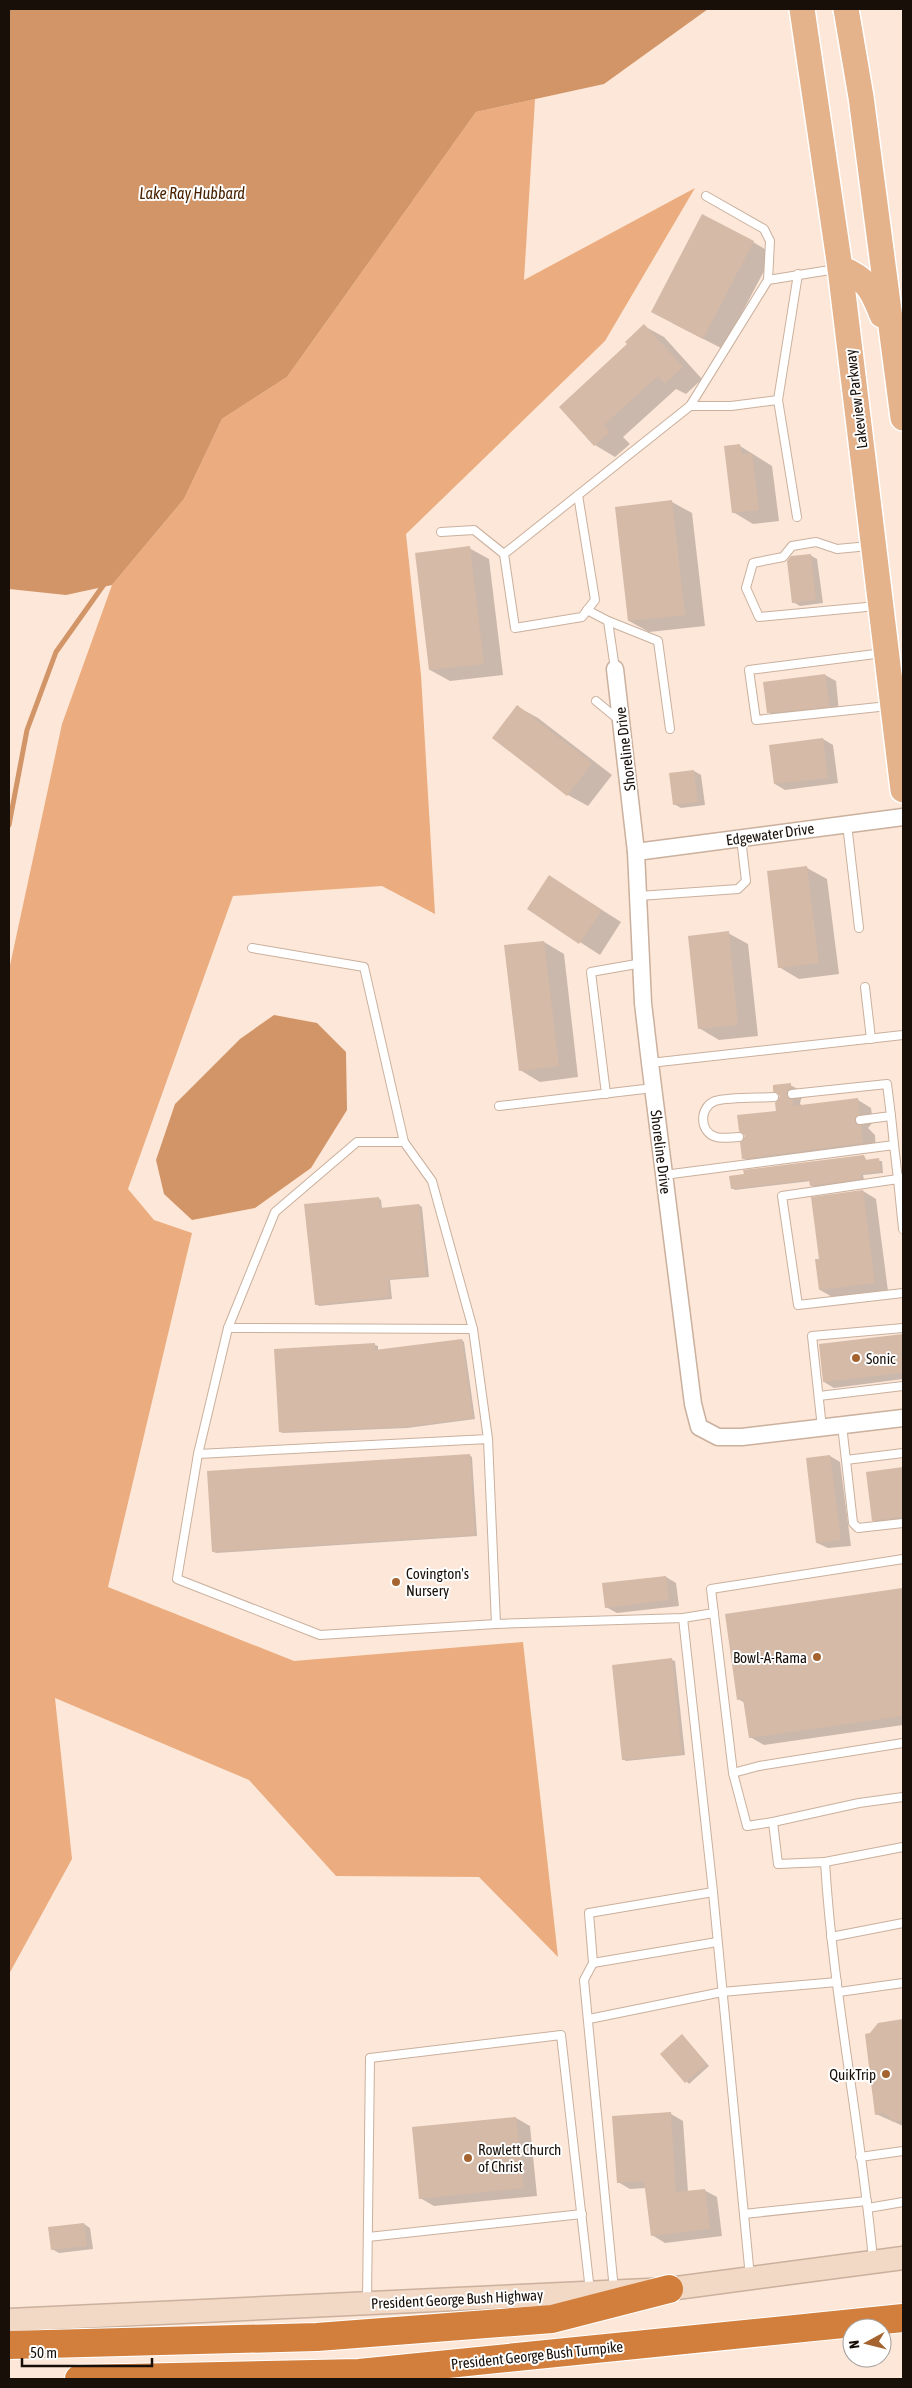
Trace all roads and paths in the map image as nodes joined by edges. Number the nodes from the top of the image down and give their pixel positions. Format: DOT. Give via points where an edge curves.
graph roads {
  1 [pos="802,9"];
  2 [pos="846,9"];
  3 [pos="706,196"];
  4 [pos="840,268"];
  5 [pos="798,274"];
  6 [pos="768,280"];
  7 [pos="899,390"];
  8 [pos="778,400"];
  9 [pos="690,406"];
  10 [pos="903,418"];
  11 [pos="578,495"];
  12 [pos="798,517"];
  13 [pos="441,532"];
  14 [pos="874,545"];
  15 [pos="504,554"];
  16 [pos="882,606"];
  17 [pos="587,610"];
  18 [pos="608,621"];
  19 [pos="887,652"];
  20 [pos="615,669"];
  21 [pos="896,690"];
  22 [pos="596,701"];
  23 [pos="622,723"];
  24 [pos="670,729"];
  25 [pos="903,790"];
  26 [pos="903,817"];
  27 [pos="847,824"];
  28 [pos="741,838"];
  29 [pos="636,852"];
  30 [pos="639,896"];
  31 [pos="859,928"];
  32 [pos="252,948"];
  33 [pos="642,963"];
  34 [pos="865,987"];
  35 [pos="903,1035"];
  36 [pos="871,1039"];
  37 [pos="650,1063"];
  38 [pos="653,1088"];
  39 [pos="606,1094"];
  40 [pos="792,1094"];
  41 [pos="774,1097"];
  42 [pos="499,1106"];
  43 [pos="891,1116"];
  44 [pos="860,1120"];
  45 [pos="739,1136"];
  46 [pos="404,1142"];
  47 [pos="894,1145"];
  48 [pos="664,1174"];
  49 [pos="900,1178"];
  50 [pos="903,1229"];
  51 [pos="903,1293"];
  52 [pos="228,1328"];
  53 [pos="903,1328"];
  54 [pos="473,1329"];
  55 [pos="903,1386"];
  56 [pos="818,1396"];
  57 [pos="903,1418"];
  58 [pos="842,1425"];
  59 [pos="822,1428"];
  60 [pos="488,1439"];
  61 [pos="903,1453"];
  62 [pos="198,1454"];
  63 [pos="846,1460"];
  64 [pos="903,1523"];
  65 [pos="903,1559"];
  66 [pos="714,1613"];
  67 [pos="683,1618"];
  68 [pos="496,1624"];
  69 [pos="903,1743"];
  70 [pos="734,1774"];
  71 [pos="903,1796"];
  72 [pos="773,1822"];
  73 [pos="903,1847"];
  74 [pos="825,1862"];
  75 [pos="713,1892"];
  76 [pos="903,1923"];
  77 [pos="831,1937"];
  78 [pos="717,1942"];
  79 [pos="594,1962"];
  80 [pos="837,1982"];
  81 [pos="903,1983"];
  82 [pos="722,1992"];
  83 [pos="839,1992"];
  84 [pos="589,2019"];
  85 [pos="903,2151"];
  86 [pos="860,2157"];
  87 [pos="903,2202"];
  88 [pos="868,2204"];
  89 [pos="582,2214"];
  90 [pos="744,2214"];
  91 [pos="368,2237"];
  92 [pos="903,2258"];
  93 [pos="873,2262"];
  94 [pos="750,2277"];
  95 [pos="669,2289"];
  96 [pos="614,2292"];
  97 [pos="590,2293"];
  98 [pos="367,2303"];
  99 [pos="903,2318"];
  100 [pos="9,2320"];
  101 [pos="9,2345"];
  102 [pos="80,2379"];
  1 -- 4 [label="main road, Lakeview Parkway"];
  2 -- 7 [label="main road"];
  3 -- 6 [label="lane" via="764,229 770,241"];
  4 -- 5 [label="lane"];
  4 -- 7 [label="main road" via="856,274 870,287 882,314"];
  4 -- 14 [label="main road, Lakeview Parkway"];
  5 -- 6 [label="lane"];
  5 -- 8 [label="lane"];
  6 -- 9 [label="lane"];
  7 -- 10 [label="main road"];
  8 -- 9 [label="lane" via="731,406"];
  8 -- 12 [label="lane"];
  9 -- 11 [label="lane"];
  11 -- 15 [label="lane"];
  11 -- 17 [label="lane" via="595,600"];
  13 -- 15 [label="lane" via="474,530"];
  14 -- 16 [label="main road, Lakeview Parkway"];
  14 -- 16 [label="lane" via="837,549 816,542 792,546 783,557 753,563 746,588 759,617"];
  15 -- 17 [label="lane" via="515,628 582,617"];
  16 -- 19 [label="main road, Lakeview Parkway"];
  17 -- 18 [label="lane"];
  18 -- 20 [label="lane"];
  18 -- 24 [label="lane" via="658,641"];
  19 -- 21 [label="main road, Lakeview Parkway"];
  19 -- 21 [label="lane" via="750,670 756,720 821,714"];
  20 -- 23 [label="street, Shoreline Drive"];
  21 -- 25 [label="main road, Lakeview Parkway"];
  22 -- 23 [label="lane"];
  23 -- 29 [label="street, Shoreline Drive"];
  26 -- 27 [label="street, Edgewater Drive"];
  27 -- 28 [label="street, Edgewater Drive"];
  27 -- 31 [label="lane"];
  28 -- 29 [label="street, Edgewater Drive"];
  28 -- 30 [label="lane" via="746,880 738,889"];
  29 -- 30 [label="street, Shoreline Drive"];
  30 -- 33 [label="street, Shoreline Drive"];
  32 -- 46 [label="lane" via="364,967"];
  33 -- 37 [label="street, Shoreline Drive"];
  33 -- 39 [label="lane" via="591,972"];
  34 -- 36 [label="lane"];
  35 -- 36 [label="lane"];
  36 -- 37 [label="lane"];
  37 -- 38 [label="street, Shoreline Drive"];
  38 -- 39 [label="lane"];
  38 -- 48 [label="street, Shoreline Drive"];
  39 -- 42 [label="lane"];
  40 -- 43 [label="lane" via="887,1084"];
  41 -- 45 [label="lane" via="715,1101 706,1107 703,1117 708,1133 716,1137"];
  43 -- 44 [label="lane"];
  43 -- 47 [label="lane"];
  46 -- 52 [label="lane" via="358,1142 275,1212"];
  46 -- 54 [label="lane" via="432,1181"];
  47 -- 48 [label="lane"];
  47 -- 49 [label="lane"];
  48 -- 59 [label="street, Shoreline Drive" via="693,1404 699,1427 718,1437"];
  49 -- 50 [label="lane"];
  49 -- 51 [label="lane" via="782,1196 798,1305"];
  52 -- 54 [label="lane"];
  52 -- 62 [label="lane"];
  53 -- 56 [label="lane" via="812,1336"];
  54 -- 60 [label="lane"];
  55 -- 56 [label="lane"];
  56 -- 59 [label="lane"];
  57 -- 58 [label="street, Shoreline Drive"];
  58 -- 59 [label="street, Shoreline Drive"];
  58 -- 63 [label="lane"];
  60 -- 62 [label="lane"];
  60 -- 68 [label="lane"];
  61 -- 63 [label="lane"];
  62 -- 68 [label="lane" via="177,1579 320,1635"];
  63 -- 64 [label="lane" via="853,1523 858,1528"];
  65 -- 66 [label="lane" via="711,1589"];
  66 -- 67 [label="lane"];
  66 -- 70 [label="lane"];
  67 -- 68 [label="lane"];
  67 -- 75 [label="lane"];
  69 -- 70 [label="lane" via="759,1766"];
  70 -- 72 [label="lane" via="747,1826"];
  71 -- 72 [label="lane"];
  72 -- 74 [label="lane" via="778,1864"];
  73 -- 74 [label="lane"];
  74 -- 77 [label="lane"];
  75 -- 78 [label="lane"];
  75 -- 79 [label="lane" via="589,1913"];
  76 -- 77 [label="lane"];
  77 -- 80 [label="lane"];
  78 -- 79 [label="lane"];
  78 -- 82 [label="lane"];
  79 -- 84 [label="lane" via="584,1980"];
  80 -- 82 [label="lane"];
  80 -- 83 [label="lane"];
  81 -- 83 [label="lane"];
  82 -- 84 [label="lane"];
  82 -- 90 [label="lane"];
  83 -- 86 [label="lane"];
  84 -- 96 [label="lane"];
  85 -- 86 [label="lane"];
  86 -- 88 [label="lane"];
  87 -- 88 [label="lane"];
  88 -- 90 [label="lane"];
  88 -- 93 [label="lane"];
  89 -- 91 [label="lane"];
  89 -- 91 [label="lane" via="561,2035 370,2058"];
  89 -- 97 [label="lane"];
  90 -- 94 [label="lane"];
  91 -- 98 [label="lane"];
  92 -- 93 [label="main road, President George Bush Highway"];
  93 -- 94 [label="main road, President George Bush Highway"];
  94 -- 95 [label="main road, President George Bush Highway"];
  95 -- 96 [label="main road, President George Bush Highway"];
  95 -- 101 [label="highway" via="552,2320 316,2337"];
  96 -- 97 [label="main road, President George Bush Highway"];
  97 -- 98 [label="main road, President George Bush Highway"];
  98 -- 100 [label="main road, President George Bush Highway"];
  99 -- 102 [label="highway, President George Bush Turnpike" via="359,2373"];
}
